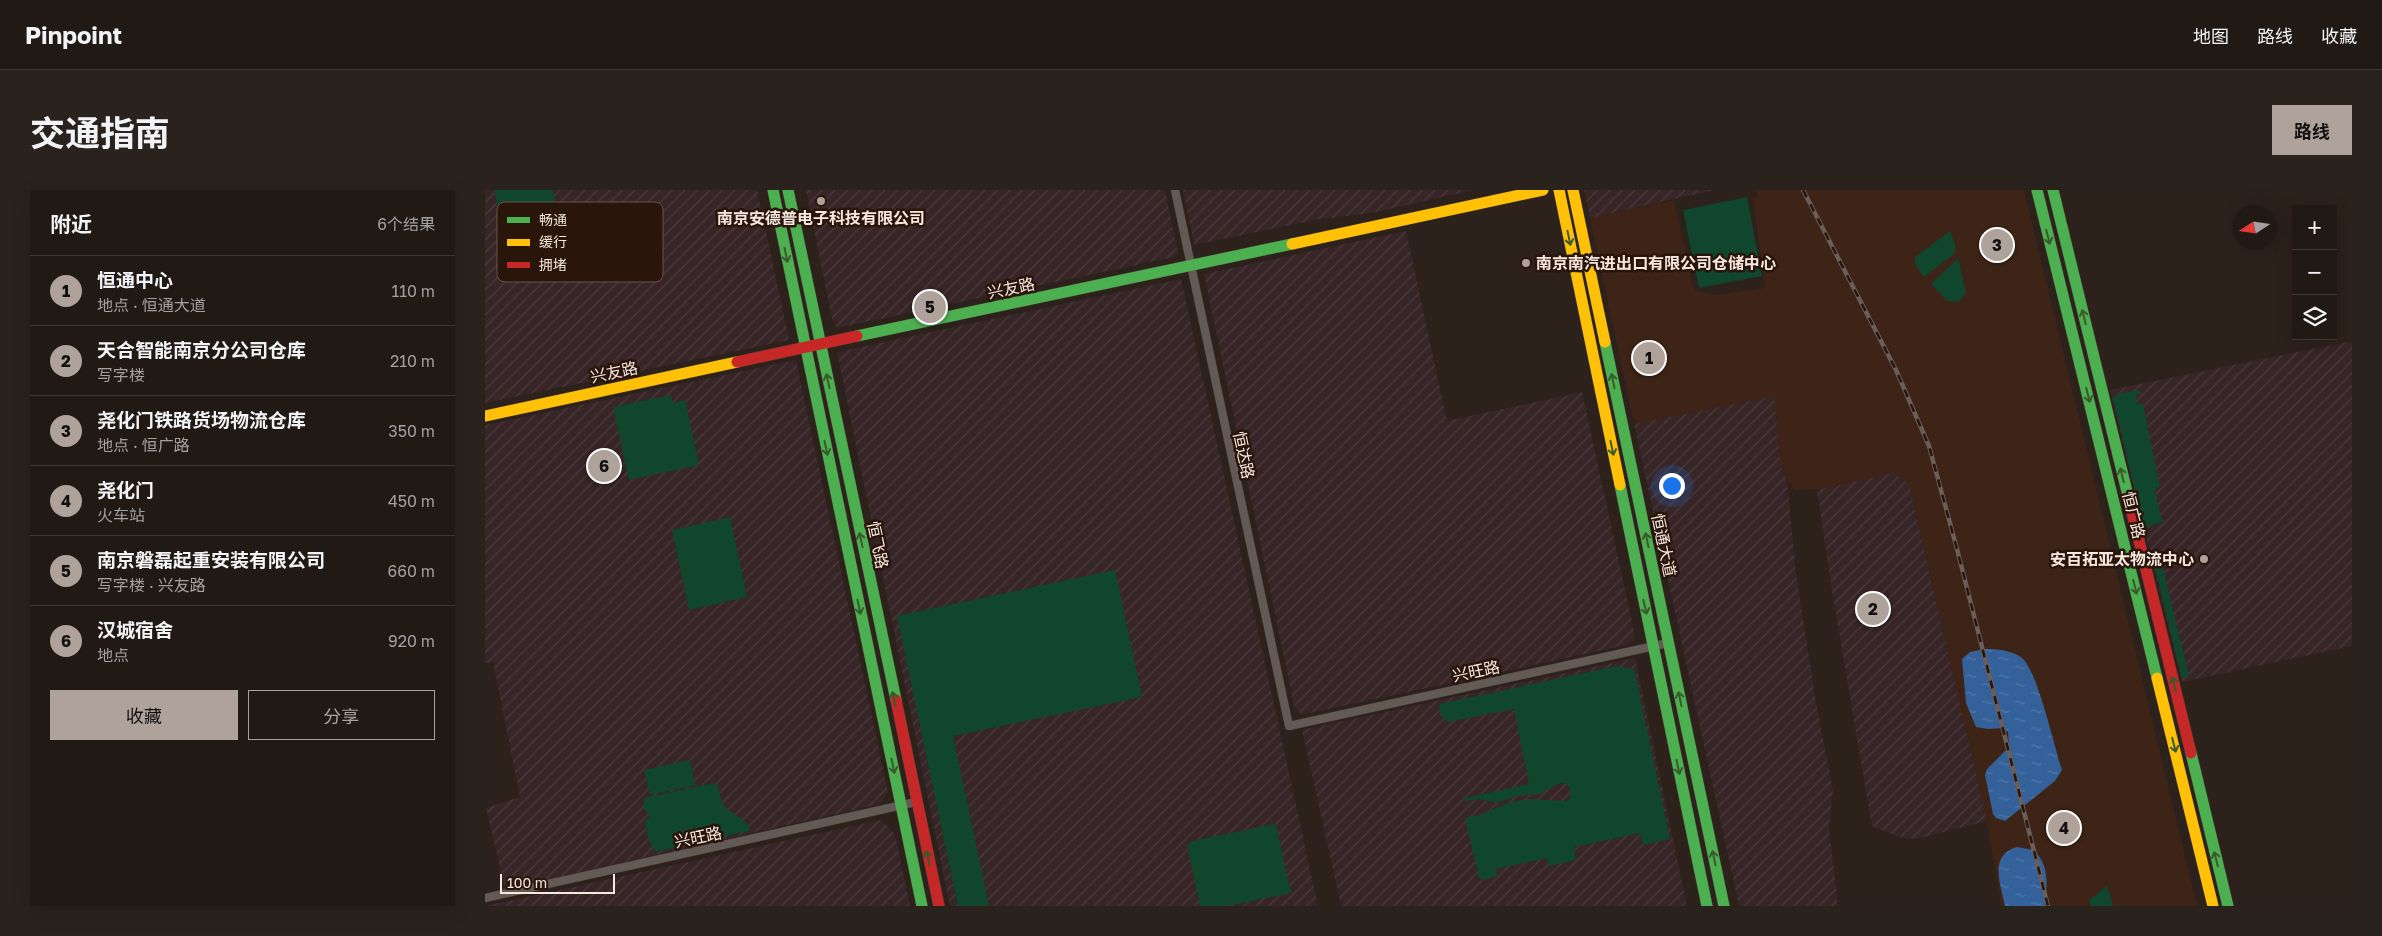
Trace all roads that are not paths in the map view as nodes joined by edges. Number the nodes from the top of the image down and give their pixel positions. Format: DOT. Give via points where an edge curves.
graph roads {
  1 [pos="773,190"];
  2 [pos="788,190"];
  3 [pos="1175,190"];
  4 [pos="1543,190"];
  5 [pos="1559,190"];
  6 [pos="1573,190"];
  7 [pos="2037,190"];
  8 [pos="2053,190"];
  9 [pos="1191,267"];
  10 [pos="820,344"];
  11 [pos="805,347"];
  12 [pos="485,416"];
  13 [pos="1668,643"];
  14 [pos="1654,646"];
  15 [pos="1289,726"];
  16 [pos="917,802"];
  17 [pos="901,806"];
  18 [pos="485,898"];
  19 [pos="922,906"];
  20 [pos="939,906"];
  21 [pos="1707,906"];
  22 [pos="1724,906"];
  23 [pos="2213,906"];
  24 [pos="2228,906"];
  1 -- 11 [label="main road, 恒飞路, one-way"];
  2 -- 10 [label="main road, 恒飞路"];
  3 -- 9 [label="street, 恒达路"];
  4 -- 9 [label="main road, 兴友路"];
  5 -- 14 [label="main road, 恒通大道, one-way"];
  13 -- 6 [label="main road, 恒通大道, one-way"];
  7 -- 23 [label="main road, 恒广路, one-way"];
  24 -- 8 [label="main road, 恒广路, one-way"];
  9 -- 10 [label="main road, 兴友路"];
  9 -- 15 [label="street, 恒达路"];
  10 -- 11 [label="main road, 兴友路"];
  16 -- 10 [label="main road, 恒飞路, one-way"];
  11 -- 12 [label="main road, 兴友路"];
  11 -- 17 [label="main road, 恒飞路, one-way"];
  13 -- 14 [label="street, 兴旺路"];
  22 -- 13 [label="main road, 恒通大道, one-way"];
  14 -- 15 [label="street, 兴旺路"];
  14 -- 21 [label="main road, 恒通大道, one-way"];
  16 -- 17 [label="street, 兴旺路"];
  20 -- 16 [label="main road, 恒飞路, one-way"];
  17 -- 18 [label="street, 兴旺路"];
  17 -- 19 [label="main road, 恒飞路"];
}
